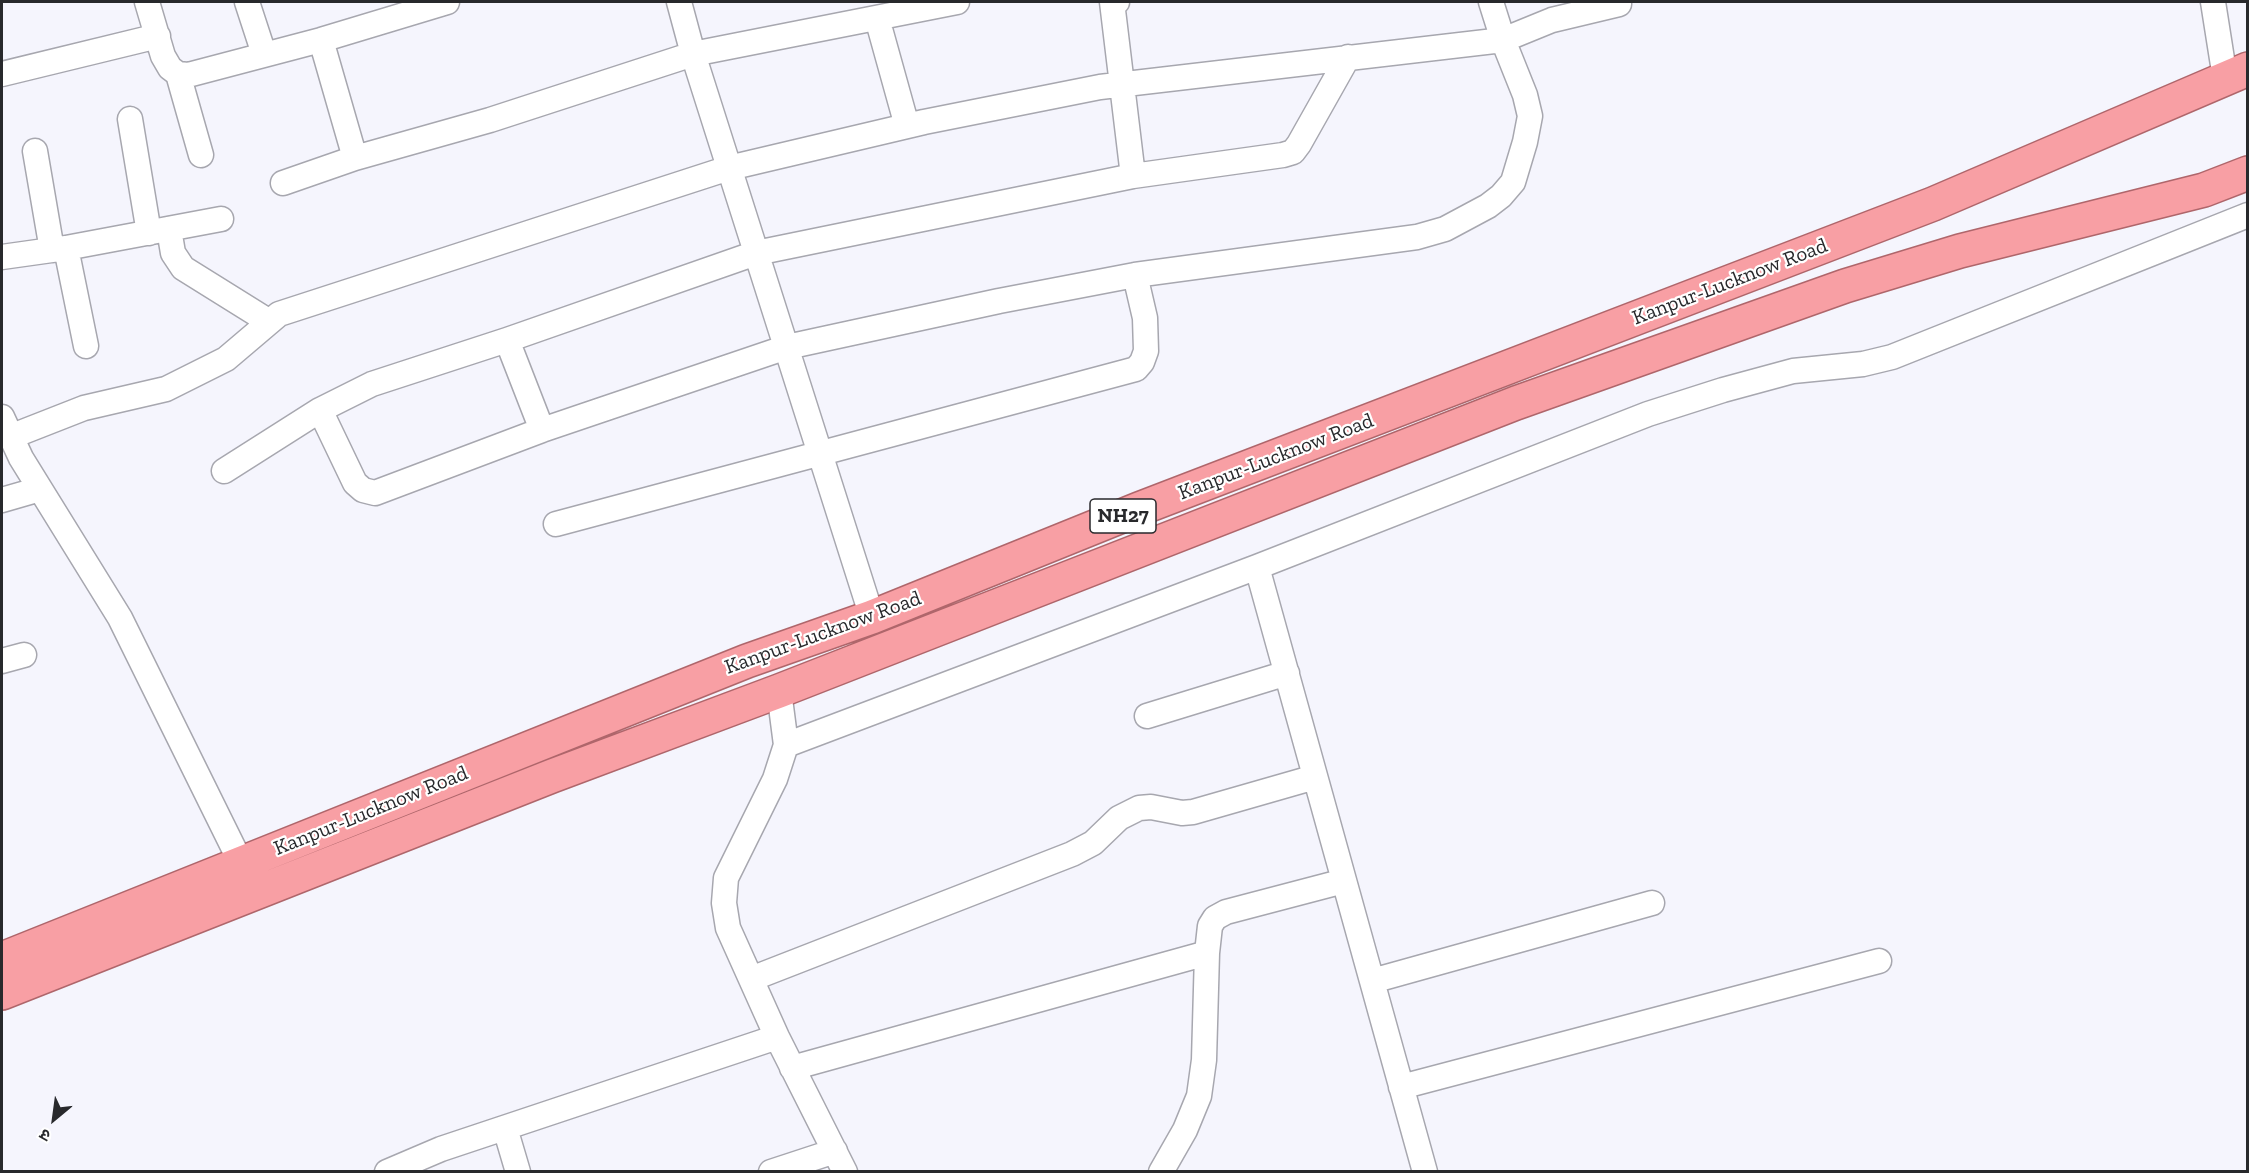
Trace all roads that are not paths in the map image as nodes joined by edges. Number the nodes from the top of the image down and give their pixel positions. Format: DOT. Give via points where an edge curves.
graph roads {
  1 [pos="147,2"];
  2 [pos="247,2"];
  3 [pos="447,2"];
  4 [pos="679,2"];
  5 [pos="957,2"];
  6 [pos="1112,2"];
  7 [pos="1117,2"];
  8 [pos="1491,2"];
  9 [pos="2213,2"];
  10 [pos="1619,4"];
  11 [pos="877,18"];
  12 [pos="158,36"];
  13 [pos="321,40"];
  14 [pos="1503,40"];
  15 [pos="264,54"];
  16 [pos="693,54"];
  17 [pos="1348,57"];
  18 [pos="2239,73"];
  19 [pos="2,74"];
  20 [pos="178,74"];
  21 [pos="1123,84"];
  22 [pos="130,119"];
  23 [pos="907,126"];
  24 [pos="35,151"];
  25 [pos="201,155"];
  26 [pos="355,158"];
  27 [pos="729,168"];
  28 [pos="2247,172"];
  29 [pos="1133,176"];
  30 [pos="283,183"];
  31 [pos="2247,215"];
  32 [pos="221,219"];
  33 [pos="159,231"];
  34 [pos="59,249"];
  35 [pos="756,253"];
  36 [pos="2,257"];
  37 [pos="1135,275"];
  38 [pos="268,321"];
  39 [pos="507,340"];
  40 [pos="86,346"];
  41 [pos="787,347"];
  42 [pos="320,410"];
  43 [pos="6,427"];
  44 [pos="542,430"];
  45 [pos="821,452"];
  46 [pos="224,471"];
  47 [pos="40,489"];
  48 [pos="2,500"];
  49 [pos="556,524"];
  50 [pos="1257,567"];
  51 [pos="872,617"];
  52 [pos="1287,673"];
  53 [pos="778,691"];
  54 [pos="1148,716"];
  55 [pos="564,734"];
  56 [pos="786,745"];
  57 [pos="575,768"];
  58 [pos="1315,777"];
  59 [pos="241,863"];
  60 [pos="1344,881"];
  61 [pos="1652,903"];
  62 [pos="1207,953"];
  63 [pos="2,959"];
  64 [pos="1879,961"];
  65 [pos="751,979"];
  66 [pos="1372,981"];
  67 [pos="2,993"];
  68 [pos="777,1037"];
  69 [pos="792,1068"];
  70 [pos="1401,1087"];
  71 [pos="505,1128"];
  72 [pos="440,1160"];
  73 [pos="840,1161"];
  74 [pos="387,1172"];
  75 [pos="518,1172"];
  76 [pos="771,1172"];
  77 [pos="1161,1172"];
  78 [pos="1425,1172"];
  1 -- 12 [label="street"];
  2 -- 15 [label="street"];
  3 -- 13 [label="street"];
  4 -- 16 [label="street"];
  5 -- 11 [label="street"];
  6 -- 7 [label="street"];
  6 -- 21 [label="street"];
  8 -- 14 [label="street"];
  9 -- 18 [label="street"];
  10 -- 14 [label="street" via="1552,20"];
  11 -- 16 [label="street"];
  11 -- 23 [label="street"];
  12 -- 19 [label="street"];
  12 -- 20 [label="street" via="163,56"];
  13 -- 15 [label="street"];
  13 -- 26 [label="street"];
  14 -- 17 [label="street"];
  14 -- 37 [label="street" via="1530,116 1513,182 1488,206 1445,229 1417,237"];
  15 -- 20 [label="street" via="188,75"];
  16 -- 26 [label="street" via="490,120"];
  16 -- 27 [label="street"];
  17 -- 21 [label="street"];
  17 -- 29 [label="street" via="1293,152"];
  18 -- 51 [label="highway, Kanpur-Lucknow Road / NH27" via="1932,204 1139,509"];
  20 -- 25 [label="street"];
  21 -- 23 [label="street"];
  21 -- 29 [label="street"];
  22 -- 33 [label="street"];
  23 -- 27 [label="street"];
  24 -- 34 [label="street"];
  26 -- 30 [label="street"];
  27 -- 35 [label="street"];
  27 -- 38 [label="street"];
  28 -- 53 [label="highway, Kanpur-Lucknow Road / NH27" via="2204,190 1971,248 1845,286 1516,403"];
  29 -- 35 [label="street"];
  31 -- 50 [label="street" via="1892,357 1793,371 1659,411"];
  32 -- 33 [label="street"];
  33 -- 34 [label="street"];
  33 -- 38 [label="street" via="183,268"];
  34 -- 36 [label="street"];
  34 -- 40 [label="street"];
  35 -- 39 [label="street"];
  35 -- 41 [label="street"];
  37 -- 41 [label="street"];
  37 -- 45 [label="street" via="1145,318 1146,351 1136,369"];
  38 -- 43 [label="street" via="225,359 165,389"];
  39 -- 42 [label="street" via="372,384"];
  39 -- 44 [label="street"];
  41 -- 44 [label="street"];
  41 -- 45 [label="street"];
  42 -- 44 [label="street" via="355,483 375,493"];
  42 -- 46 [label="street"];
  43 -- 47 [label="street"];
  45 -- 49 [label="street"];
  45 -- 51 [label="street"];
  47 -- 48 [label="street"];
  47 -- 59 [label="street" via="120,618"];
  50 -- 52 [label="street"];
  50 -- 56 [label="street"];
  51 -- 55 [label="highway, Kanpur-Lucknow Road / NH27" via="747,661"];
  52 -- 54 [label="street"];
  52 -- 58 [label="street"];
  53 -- 56 [label="street"];
  53 -- 57 [label="highway, Kanpur-Lucknow Road / NH27"];
  55 -- 57 [label="highway"];
  55 -- 59 [label="highway, Kanpur-Lucknow Road / NH27"];
  56 -- 65 [label="street" via="775,779 726,878 728,928"];
  57 -- 67 [label="highway, Kanpur-Lucknow Road / NH27"];
  58 -- 60 [label="street"];
  58 -- 65 [label="street" via="1193,812 1139,808 1119,818 1093,843 1072,854"];
  59 -- 63 [label="highway, Kanpur-Lucknow Road / NH27"];
  60 -- 62 [label="street" via="1226,912 1210,926"];
  60 -- 66 [label="street"];
  61 -- 66 [label="street"];
  62 -- 69 [label="street"];
  62 -- 77 [label="street" via="1202,1081 1193,1113"];
  64 -- 70 [label="street"];
  65 -- 68 [label="street"];
  66 -- 70 [label="street"];
  68 -- 69 [label="street"];
  68 -- 71 [label="street"];
  69 -- 73 [label="street"];
  70 -- 78 [label="street"];
  71 -- 72 [label="street"];
  71 -- 75 [label="street"];
  72 -- 74 [label="street"];
  73 -- 76 [label="street"];
}
